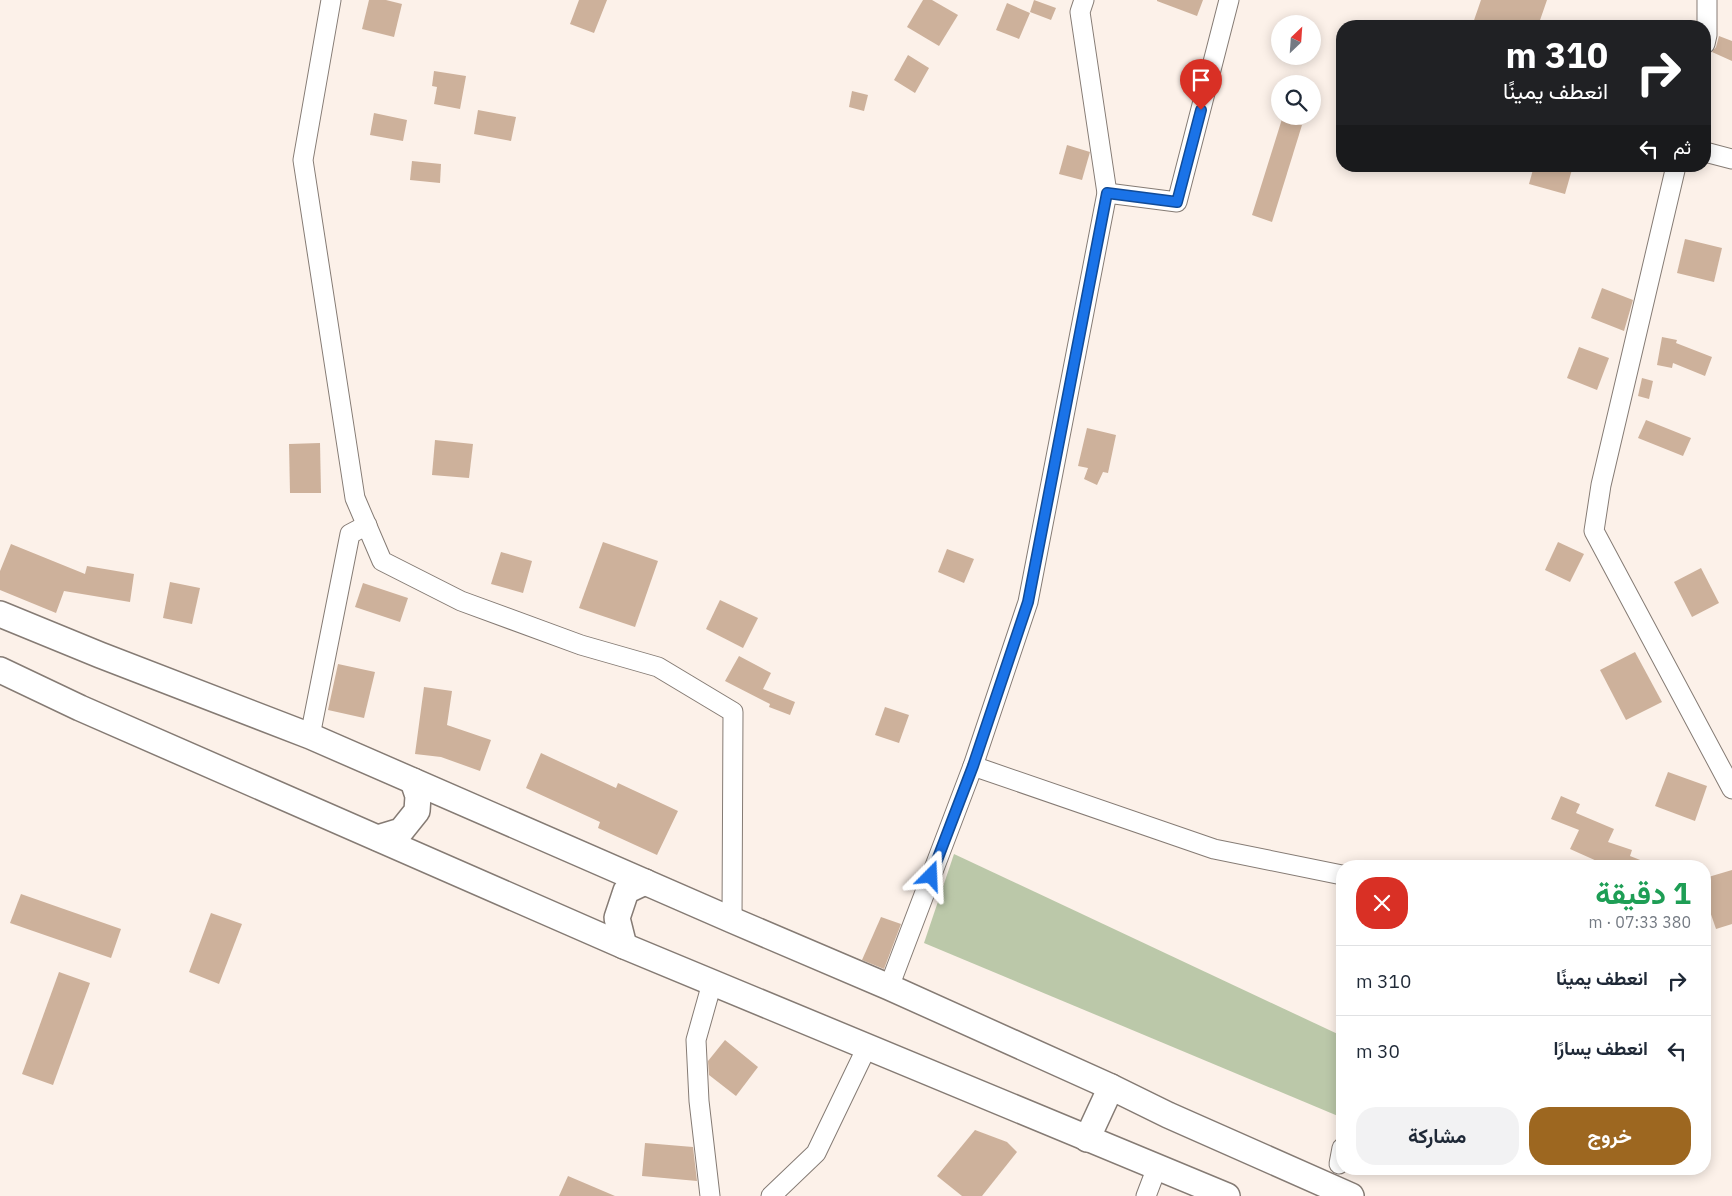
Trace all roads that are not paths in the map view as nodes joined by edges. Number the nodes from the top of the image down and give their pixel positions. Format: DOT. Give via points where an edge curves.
graph roads {
  1 [pos="331,0"];
  2 [pos="1084,0"];
  3 [pos="1229,0"];
  4 [pos="1707,0"];
  5 [pos="1707,20"];
  6 [pos="1711,154"];
  7 [pos="1732,159"];
  8 [pos="1675,172"];
  9 [pos="1107,193"];
  10 [pos="366,525"];
  11 [pos="0,614"];
  12 [pos="0,670"];
  13 [pos="310,736"];
  14 [pos="973,766"];
  15 [pos="413,781"];
  16 [pos="1732,789"];
  17 [pos="378,838"];
  18 [pos="1336,874"];
  19 [pos="645,882"];
  20 [pos="732,920"];
  21 [pos="624,946"];
  22 [pos="712,982"];
  23 [pos="889,987"];
  24 [pos="867,1047"];
  25 [pos="1111,1087"];
  26 [pos="1086,1139"];
  27 [pos="1157,1167"];
  28 [pos="710,1196"];
  29 [pos="771,1196"];
  30 [pos="1146,1196"];
  31 [pos="1227,1196"];
  32 [pos="1351,1196"];
  1 -- 10 [label="street" via="303,160 355,498"];
  2 -- 9 [label="street" via="1080,12"];
  3 -- 9 [label="street" via="1177,202"];
  4 -- 5 [label="street"];
  6 -- 7 [label="street"];
  8 -- 16 [label="street" via="1601,485 1594,531"];
  9 -- 14 [label="street" via="1028,602"];
  10 -- 13 [label="street" via="350,534"];
  10 -- 20 [label="street" via="382,561 461,602 581,645 658,667 733,712"];
  11 -- 13 [label="main road"];
  12 -- 17 [label="main road"];
  13 -- 15 [label="main road"];
  14 -- 18 [label="street" via="1214,849"];
  14 -- 23 [label="street"];
  15 -- 17 [label="main road" via="418,796 417,811 401,831"];
  15 -- 19 [label="main road"];
  17 -- 21 [label="main road"];
  19 -- 20 [label="main road"];
  19 -- 21 [label="main road" via="626,891 617,918"];
  20 -- 23 [label="main road"];
  21 -- 22 [label="main road"];
  22 -- 24 [label="main road"];
  22 -- 28 [label="street" via="696,1040"];
  23 -- 25 [label="main road"];
  24 -- 26 [label="main road"];
  24 -- 29 [label="street" via="816,1153"];
  25 -- 26 [label="main road"];
  25 -- 32 [label="main road"];
  26 -- 27 [label="main road"];
  27 -- 30 [label="street"];
  27 -- 31 [label="main road"];
}
